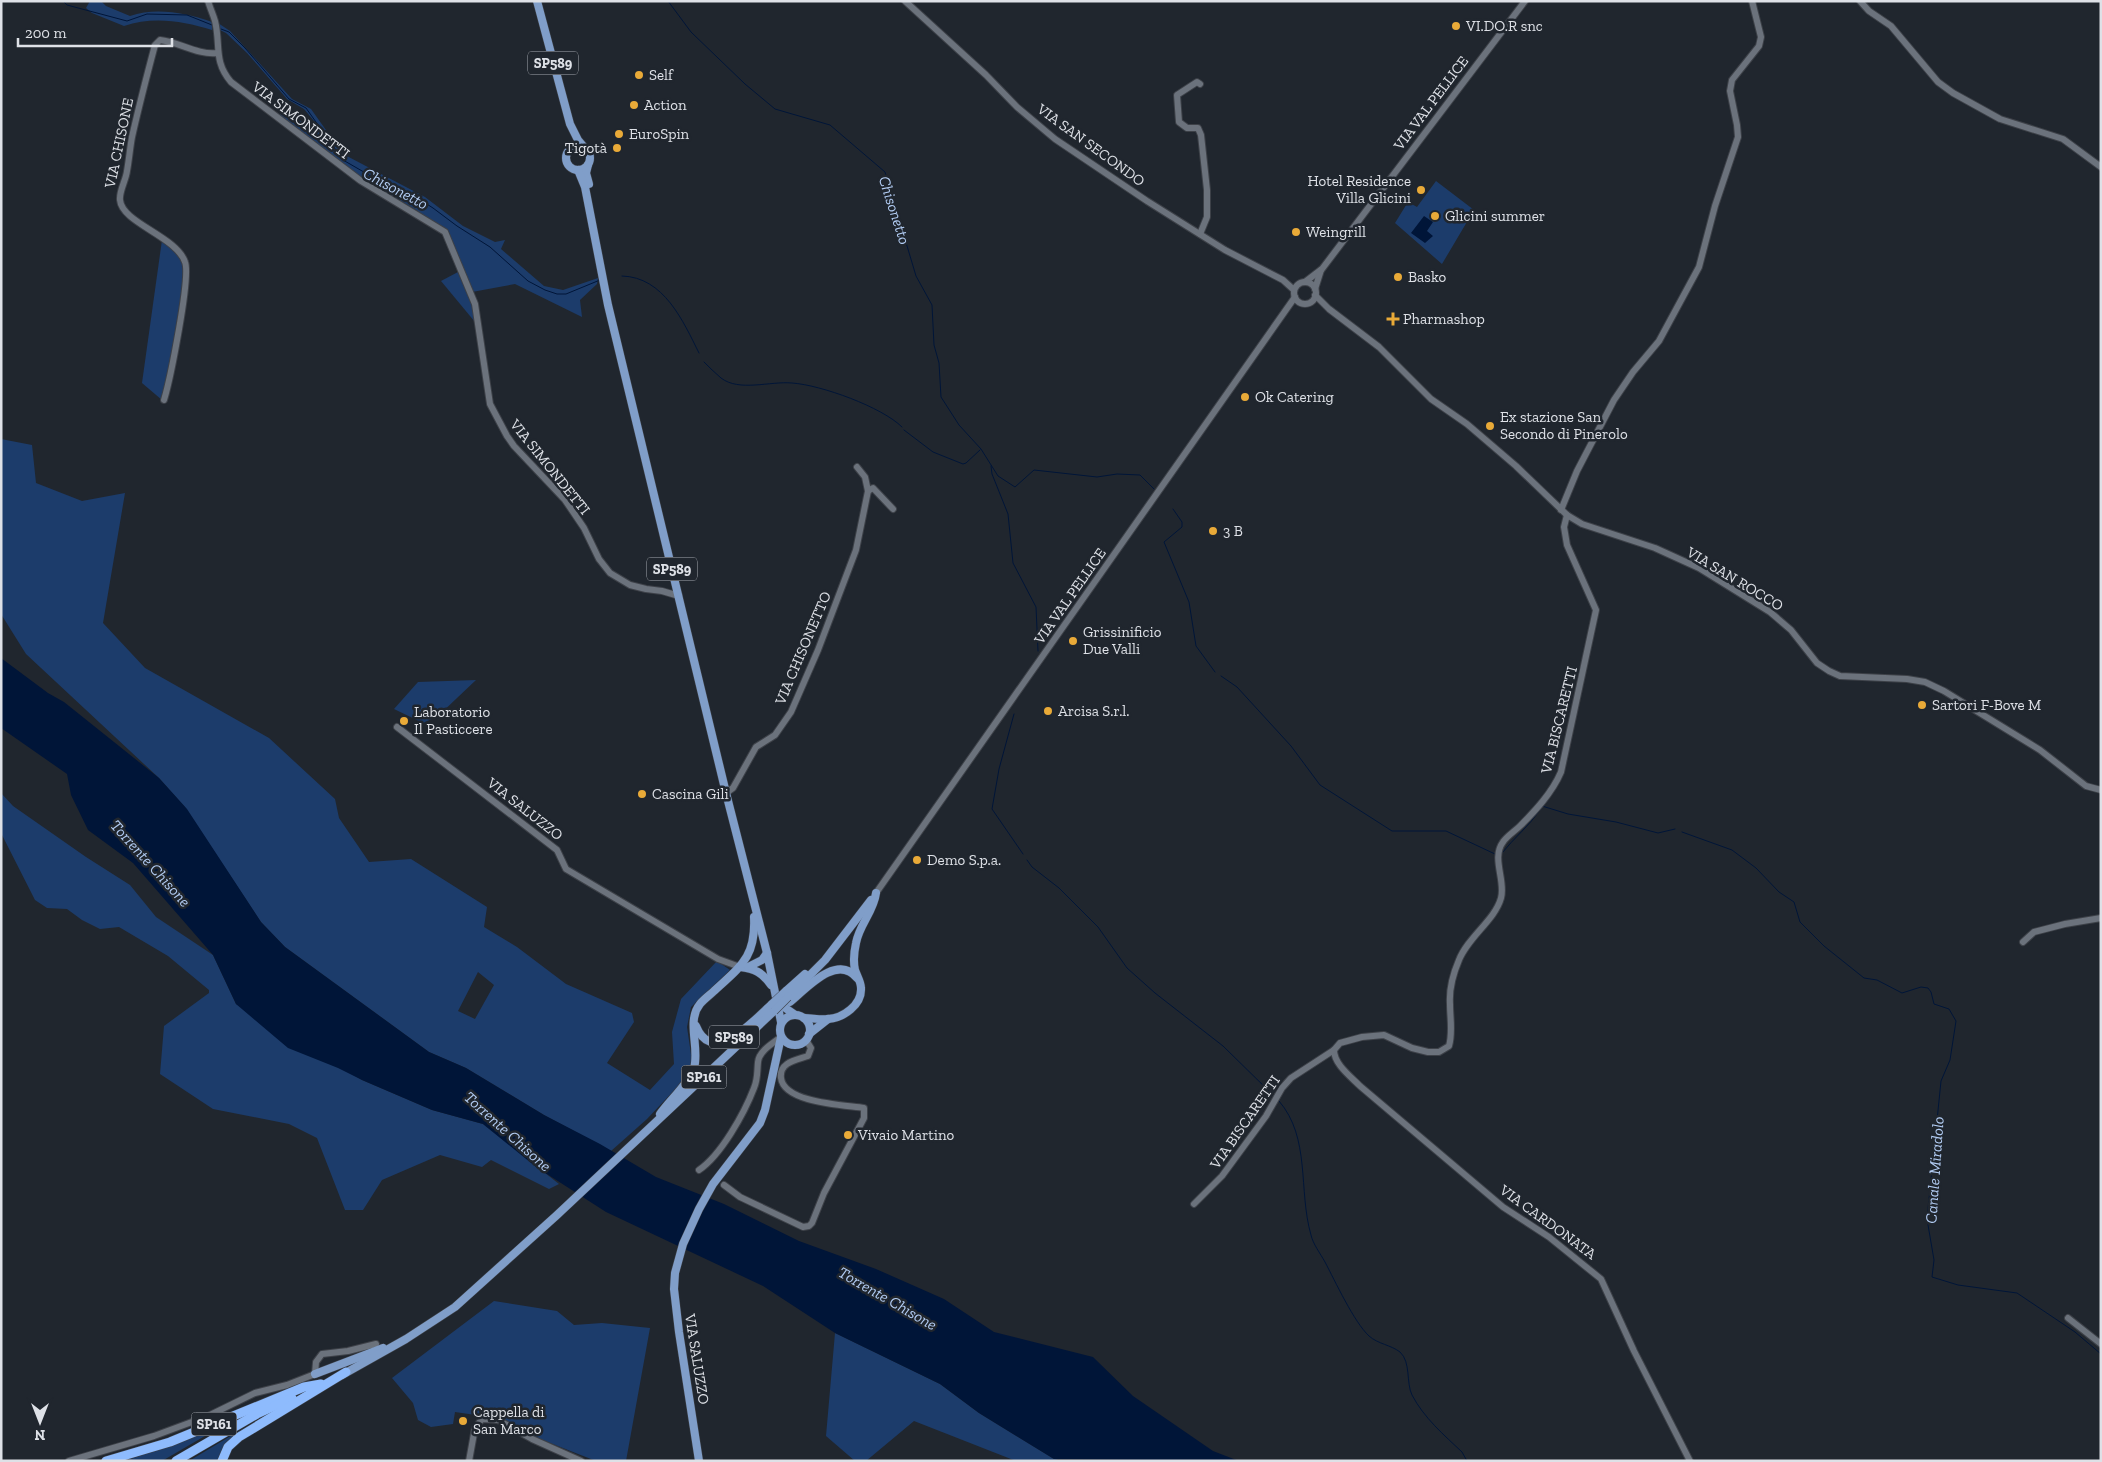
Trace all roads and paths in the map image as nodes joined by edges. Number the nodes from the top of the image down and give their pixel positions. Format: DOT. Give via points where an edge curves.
graph roads {
  1 [pos="208,1"];
  2 [pos="537,1"];
  3 [pos="905,1"];
  4 [pos="1525,1"];
  5 [pos="1752,1"];
  6 [pos="1860,1"];
  7 [pos="217,53"];
  8 [pos="1200,84"];
  9 [pos="570,124"];
  10 [pos="584,147"];
  11 [pos="567,153"];
  12 [pos="588,165"];
  13 [pos="2101,167"];
  14 [pos="578,170"];
  15 [pos="1200,234"];
  16 [pos="1322,269"];
  17 [pos="1283,280"];
  18 [pos="1302,282"];
  19 [pos="1294,290"];
  20 [pos="1315,292"];
  21 [pos="1295,297"];
  22 [pos="1305,303"];
  23 [pos="1329,309"];
  24 [pos="1285,313"];
  25 [pos="614,324"];
  26 [pos="164,400"];
  27 [pos="857,467"];
  28 [pos="868,491"];
  29 [pos="893,509"];
  30 [pos="1561,510"];
  31 [pos="1567,516"];
  32 [pos="679,596"];
  33 [pos="397,727"];
  34 [pos="2101,790"];
  35 [pos="726,793"];
  36 [pos="749,886"];
  37 [pos="876,893"];
  38 [pos="2101,918"];
  39 [pos="2023,942"];
  40 [pos="767,953"];
  41 [pos="750,954"];
  42 [pos="744,967"];
  43 [pos="859,981"];
  44 [pos="773,987"];
  45 [pos="788,997"];
  46 [pos="775,1008"];
  47 [pos="794,1014"];
  48 [pos="804,1018"];
  49 [pos="828,1019"];
  50 [pos="694,1022"];
  51 [pos="781,1022"];
  52 [pos="781,1037"];
  53 [pos="808,1037"];
  54 [pos="793,1045"];
  55 [pos="1334,1050"];
  56 [pos="777,1059"];
  57 [pos="650,1128"];
  58 [pos="698,1170"];
  59 [pos="724,1185"];
  60 [pos="1194,1204"];
  61 [pos="2068,1318"];
  62 [pos="406,1340"];
  63 [pos="376,1344"];
  64 [pos="2101,1344"];
  65 [pos="346,1372"];
  66 [pos="314,1374"];
  67 [pos="321,1384"];
  68 [pos="69,1461"];
  69 [pos="106,1461"];
  70 [pos="176,1461"];
  71 [pos="222,1461"];
  72 [pos="468,1461"];
  73 [pos="581,1461"];
  74 [pos="699,1461"];
  75 [pos="1690,1461"];
  1 -- 7 [label="street, VIA SIMONDETTI" via="215,22"];
  2 -- 9 [label="main road, SP589"];
  3 -- 15 [label="street, VIA SAN SECONDO" via="1055,139"];
  4 -- 16 [label="street, VIA VAL PELLICE / SP161"];
  5 -- 30 [label="street" via="1759,46 1732,80 1730,91 1738,137 1699,267 1659,341 1614,400 1577,471"];
  6 -- 13 [label="street" via="1892,26 1938,82 1953,93 2000,119 2063,139"];
  7 -- 26 [label="street, VIA CHISONE" via="209,54 168,41 160,40 155,45 120,200 128,215 168,242 186,262 184,293"];
  7 -- 32 [label="street, VIA SIMONDETTI" via="222,72 231,82 361,181 445,232 475,304 490,404 507,436 565,500 603,566 630,585"];
  8 -- 15 [label="street" via="1197,82 1177,95 1177,109 1179,122 1186,128 1198,128 1201,134 1207,217"];
  9 -- 10 [label="main road, SP589"];
  9 -- 11 [label="main road, SP589" via="571,140"];
  10 -- 11 [label="main road" via="576,146"];
  10 -- 12 [label="main road, SP589" via="590,154"];
  11 -- 14 [label="main road, SP589" via="568,164"];
  12 -- 14 [label="main road"];
  12 -- 25 [label="main road, SP589" via="586,173"];
  14 -- 25 [label="main road, SP589" via="585,187"];
  15 -- 17 [label="street, VIA SAN SECONDO"];
  16 -- 18 [label="street, SP161"];
  16 -- 20 [label="street, SP161"];
  17 -- 18 [label="street"];
  17 -- 19 [label="street"];
  18 -- 19 [label="street, SP161"];
  18 -- 20 [label="street" via="1310,284"];
  19 -- 21 [label="street"];
  20 -- 22 [label="street, SP161"];
  20 -- 23 [label="street, VIA SAN ROCCO"];
  21 -- 22 [label="street"];
  21 -- 24 [label="street, SP161"];
  22 -- 23 [label="street, VIA SAN ROCCO"];
  22 -- 24 [label="street, SP161"];
  23 -- 30 [label="street, VIA SAN ROCCO" via="1379,347 1431,399 1483,437"];
  24 -- 37 [label="street, VIA VAL PELLICE / SP161"];
  25 -- 32 [label="main road, SP589"];
  27 -- 28 [label="street" via="865,477"];
  28 -- 29 [label="street" via="873,488"];
  28 -- 35 [label="street, VIA CHISONETTO" via="856,550 791,712 776,735 756,747 733,788"];
  30 -- 31 [label="street, VIA SAN ROCCO"];
  31 -- 34 [label="street, VIA SAN ROCCO" via="1656,548 1699,568 1770,612 1791,630 1817,663 1829,671 1859,679 1924,682 2040,750 2086,786"];
  31 -- 55 [label="street, VIA BISCARETTI" via="1564,527 1568,545 1596,610 1581,686 1557,782 1529,817 1503,842 1499,850 1502,896 1459,958 1450,987 1452,1036 1449,1046 1439,1052 1428,1052 1384,1035 1374,1035 1340,1042"];
  32 -- 35 [label="main road, SP589"];
  33 -- 42 [label="street, VIA SALUZZO" via="557,850 566,869 718,959"];
  35 -- 36 [label="main road, SP589"];
  36 -- 40 [label="main road, SP589"];
  36 -- 41 [label="main road, SP589" via="755,936"];
  37 -- 43 [label="main road" via="875,902 856,941 854,957"];
  37 -- 45 [label="main road, SP161" via="825,960"];
  38 -- 39 [label="street" via="2034,932"];
  40 -- 41 [label="main road"];
  40 -- 42 [label="main road" via="762,960"];
  40 -- 44 [label="main road, SP589"];
  41 -- 42 [label="main road, SP589"];
  42 -- 44 [label="main road" via="765,977"];
  42 -- 50 [label="main road, SP589" via="699,1004"];
  43 -- 45 [label="main road" via="845,969 834,969"];
  43 -- 49 [label="main road" via="862,989 852,1009"];
  44 -- 46 [label="main road, SP589"];
  45 -- 46 [label="main road, SP161, bridge"];
  46 -- 47 [label="main road"];
  46 -- 50 [label="main road, SP589" via="728,1041 705,1039"];
  46 -- 51 [label="main road, SP589"];
  46 -- 57 [label="main road, SP161"];
  47 -- 48 [label="main road"];
  47 -- 51 [label="main road"];
  48 -- 49 [label="main road"];
  48 -- 53 [label="main road" via="810,1025"];
  49 -- 53 [label="main road"];
  50 -- 57 [label="main road, SP589" via="696,1057 692,1076"];
  51 -- 52 [label="main road, SP589"];
  52 -- 54 [label="main road, SP589"];
  52 -- 56 [label="main road, VIA SALUZZO"];
  52 -- 58 [label="street" via="758,1060 759,1071 754,1088 721,1148"];
  53 -- 54 [label="main road"];
  53 -- 59 [label="street" via="811,1048 808,1056 783,1067 780,1075 787,1090 806,1098 864,1108 864,1118 809,1226 803,1227 740,1197"];
  54 -- 56 [label="main road"];
  55 -- 60 [label="street, VIA BISCARETTI" via="1287,1082 1222,1176"];
  55 -- 75 [label="street, VIA CARDONATA" via="1340,1065 1360,1086 1503,1207 1549,1237 1601,1279"];
  56 -- 74 [label="main road, VIA SALUZZO" via="760,1123 713,1184 689,1230 678,1260 675,1302"];
  57 -- 62 [label="main road, SP161" via="455,1307"];
  61 -- 64 [label="street"];
  62 -- 65 [label="main road, SP161"];
  62 -- 66 [label="main road"];
  63 -- 66 [label="street" via="322,1354 316,1362"];
  65 -- 67 [label="main road, SP161"];
  65 -- 71 [label="highway, SP161" via="238,1437 228,1447"];
  66 -- 68 [label="street" via="255,1394 154,1436"];
  67 -- 69 [label="highway, SP161" via="304,1387 170,1442"];
  67 -- 70 [label="highway, SP161" via="257,1414"];
  72 -- 73 [label="street" via="475,1428 482,1419 498,1420 532,1440"];
}
